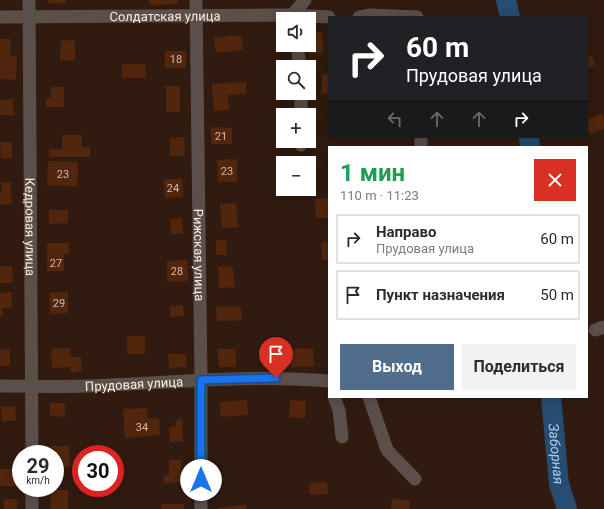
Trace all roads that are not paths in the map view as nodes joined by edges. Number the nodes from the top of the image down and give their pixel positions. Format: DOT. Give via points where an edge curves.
graph roads {
  1 [pos="29,0"];
  2 [pos="196,0"];
  3 [pos="305,0"];
  4 [pos="297,12"];
  5 [pos="197,16"];
  6 [pos="364,16"];
  7 [pos="394,16"];
  8 [pos="0,17"];
  9 [pos="29,17"];
  10 [pos="276,17"];
  11 [pos="316,17"];
  12 [pos="328,17"];
  13 [pos="313,379"];
  14 [pos="201,380"];
  15 [pos="328,380"];
  16 [pos="0,386"];
  17 [pos="32,386"];
  18 [pos="328,391"];
  19 [pos="334,398"];
  20 [pos="370,398"];
  21 [pos="342,437"];
  22 [pos="32,445"];
  23 [pos="415,480"];
  24 [pos="32,497"];
  25 [pos="32,509"];
  26 [pos="201,509"];
  1 -- 9 [label="street, Кедровая улица"];
  2 -- 5 [label="street, Рижская улица"];
  3 -- 4 [label="street"];
  5 -- 9 [label="street, Солдатская улица"];
  5 -- 10 [label="street, Солдатская улица"];
  5 -- 14 [label="street, Рижская улица"];
  6 -- 7 [label="street"];
  8 -- 9 [label="street, Солдатская улица"];
  9 -- 17 [label="street, Кедровая улица"];
  11 -- 12 [label="street, Солдатская улица"];
  13 -- 14 [label="street, Прудовая улица"];
  13 -- 15 [label="street, Прудовая улица"];
  13 -- 18 [label="street"];
  14 -- 17 [label="street, Прудовая улица"];
  14 -- 26 [label="street, Рижская улица"];
  16 -- 17 [label="street, Прудовая улица"];
  17 -- 22 [label="street, Кедровая улица"];
  19 -- 21 [label="street" via="339,410"];
  20 -- 23 [label="street" via="387,450"];
  24 -- 25 [label="street"];
}
